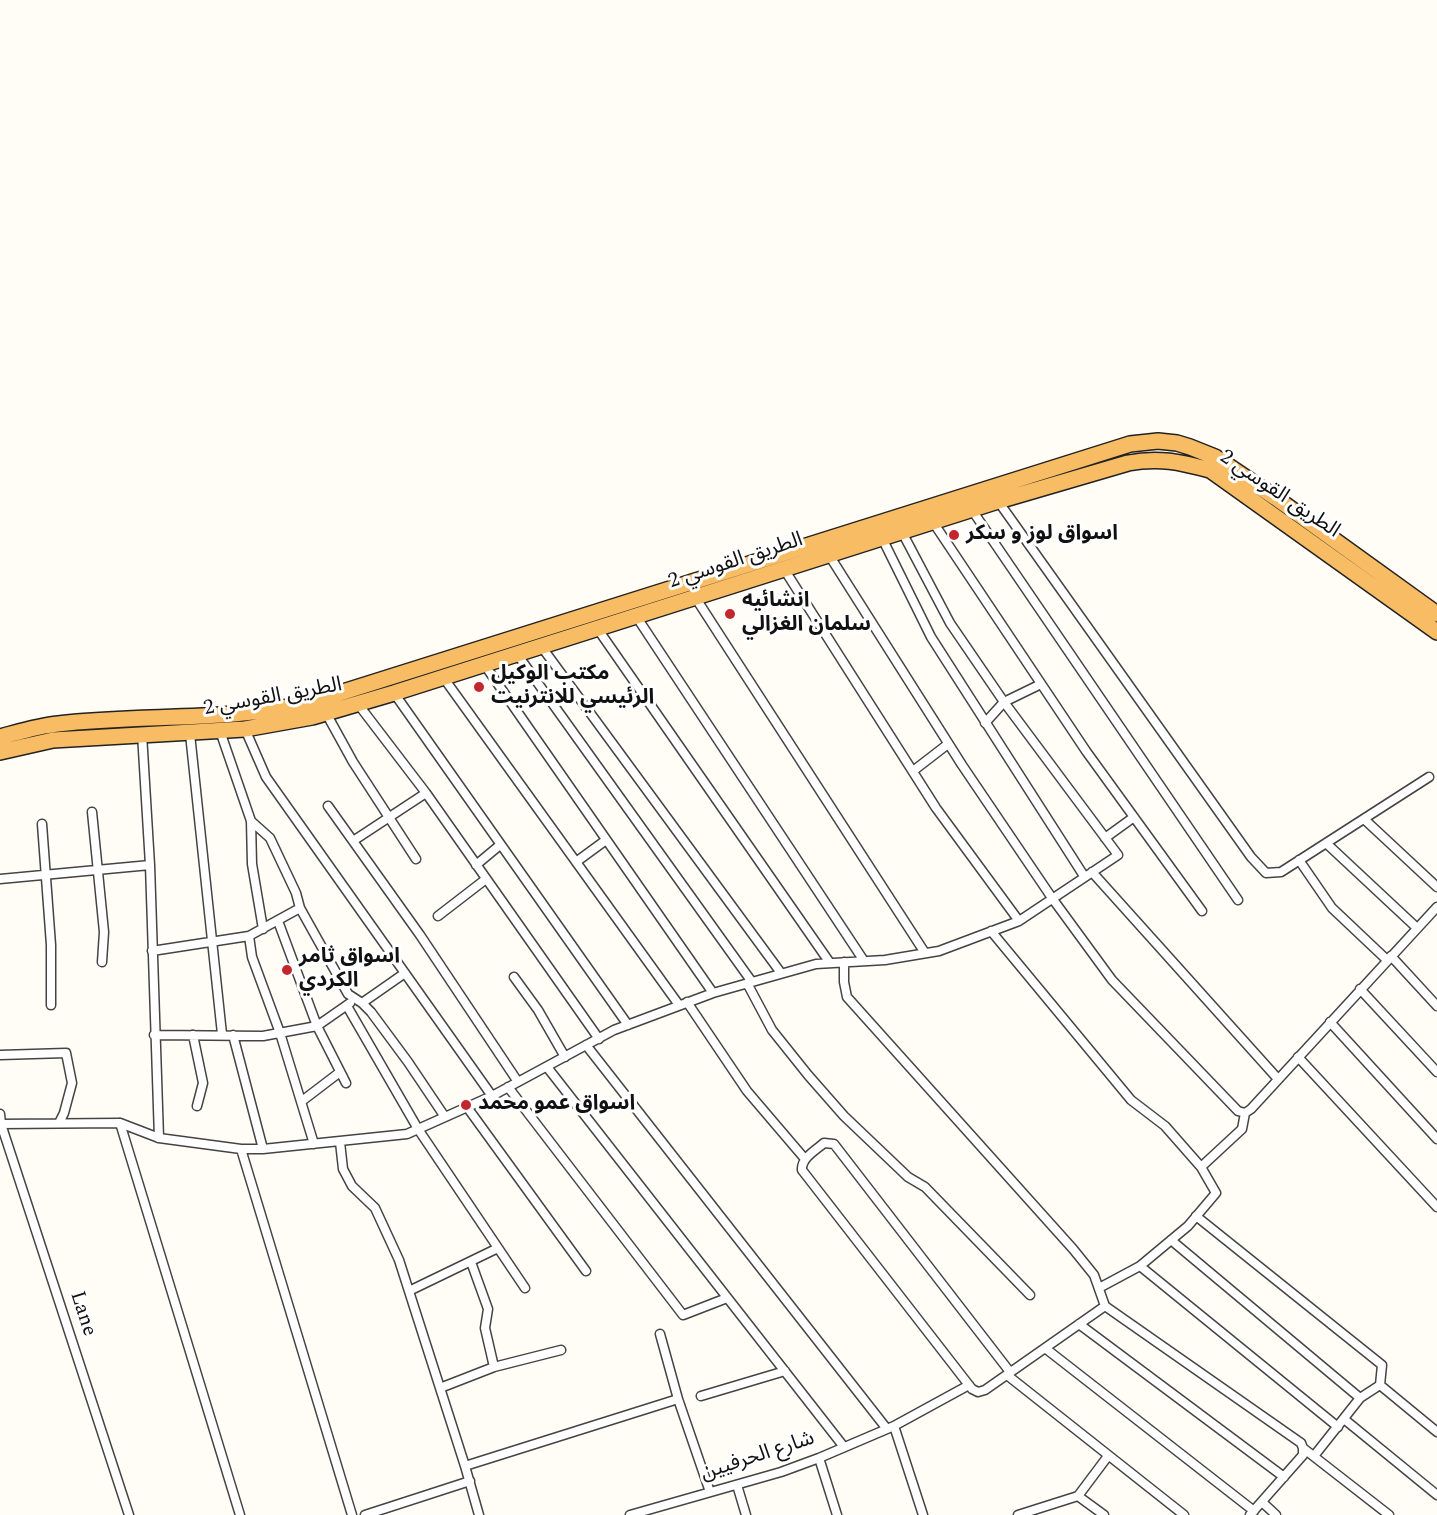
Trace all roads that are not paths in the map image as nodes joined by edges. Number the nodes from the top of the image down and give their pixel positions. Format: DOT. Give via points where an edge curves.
graph roads {
  1 [pos="998,501"];
  2 [pos="972,510"];
  3 [pos="933,522"];
  4 [pos="902,532"];
  5 [pos="882,538"];
  6 [pos="829,555"];
  7 [pos="784,569"];
  8 [pos="697,591"];
  9 [pos="677,595"];
  10 [pos="1437,614"];
  11 [pos="636,616"];
  12 [pos="597,628"];
  13 [pos="1437,632"];
  14 [pos="541,646"];
  15 [pos="517,654"];
  16 [pos="484,664"];
  17 [pos="443,677"];
  18 [pos="1041,684"];
  19 [pos="394,693"];
  20 [pos="1004,702"];
  21 [pos="358,704"];
  22 [pos="326,713"];
  23 [pos="985,723"];
  24 [pos="245,729"];
  25 [pos="219,731"];
  26 [pos="142,734"];
  27 [pos="190,734"];
  28 [pos="0,737"];
  29 [pos="948,744"];
  30 [pos="0,752"];
  31 [pos="913,771"];
  32 [pos="1429,777"];
  33 [pos="426,793"];
  34 [pos="328,806"];
  35 [pos="92,812"];
  36 [pos="389,817"];
  37 [pos="1134,817"];
  38 [pos="1364,819"];
  39 [pos="251,821"];
  40 [pos="42,824"];
  41 [pos="1105,837"];
  42 [pos="606,840"];
  43 [pos="353,841"];
  44 [pos="1326,843"];
  45 [pos="500,845"];
  46 [pos="416,859"];
  47 [pos="1299,860"];
  48 [pos="576,862"];
  49 [pos="150,865"];
  50 [pos="476,865"];
  51 [pos="98,870"];
  52 [pos="46,874"];
  53 [pos="1088,874"];
  54 [pos="0,879"];
  55 [pos="486,879"];
  56 [pos="1437,887"];
  57 [pos="1052,898"];
  58 [pos="1238,900"];
  59 [pos="1437,907"];
  60 [pos="300,908"];
  61 [pos="1202,911"];
  62 [pos="1430,914"];
  63 [pos="438,916"];
  64 [pos="278,921"];
  65 [pos="1019,921"];
  66 [pos="1437,922"];
  67 [pos="1417,928"];
  68 [pos="262,929"];
  69 [pos="991,932"];
  70 [pos="249,936"];
  71 [pos="212,941"];
  72 [pos="152,951"];
  73 [pos="926,953"];
  74 [pos="1389,958"];
  75 [pos="864,961"];
  76 [pos="102,962"];
  77 [pos="844,962"];
  78 [pos="830,963"];
  79 [pos="405,973"];
  80 [pos="781,973"];
  81 [pos="514,977"];
  82 [pos="749,982"];
  83 [pos="1360,989"];
  84 [pos="713,993"];
  85 [pos="359,1001"];
  86 [pos="683,1004"];
  87 [pos="51,1005"];
  88 [pos="1437,1005"];
  89 [pos="347,1006"];
  90 [pos="1330,1022"];
  91 [pos="628,1025"];
  92 [pos="317,1026"];
  93 [pos="280,1033"];
  94 [pos="154,1035"];
  95 [pos="193,1035"];
  96 [pos="222,1035"];
  97 [pos="233,1035"];
  98 [pos="599,1038"];
  99 [pos="586,1045"];
  100 [pos="0,1055"];
  101 [pos="565,1057"];
  102 [pos="1298,1057"];
  103 [pos="547,1067"];
  104 [pos="340,1072"];
  105 [pos="1437,1072"];
  106 [pos="1278,1079"];
  107 [pos="518,1082"];
  108 [pos="346,1083"];
  109 [pos="508,1088"];
  110 [pos="492,1096"];
  111 [pos="302,1101"];
  112 [pos="197,1106"];
  113 [pos="467,1107"];
  114 [pos="1245,1113"];
  115 [pos="0,1114"];
  116 [pos="445,1117"];
  117 [pos="120,1123"];
  118 [pos="0,1124"];
  119 [pos="59,1124"];
  120 [pos="418,1129"];
  121 [pos="159,1138"];
  122 [pos="1437,1139"];
  123 [pos="340,1142"];
  124 [pos="314,1144"];
  125 [pos="241,1149"];
  126 [pos="263,1149"];
  127 [pos="805,1159"];
  128 [pos="1201,1167"];
  129 [pos="1437,1206"];
  130 [pos="1196,1216"];
  131 [pos="1170,1240"];
  132 [pos="498,1248"];
  133 [pos="471,1262"];
  134 [pos="1140,1266"];
  135 [pos="586,1271"];
  136 [pos="525,1288"];
  137 [pos="1099,1288"];
  138 [pos="409,1292"];
  139 [pos="1030,1295"];
  140 [pos="728,1298"];
  141 [pos="1105,1305"];
  142 [pos="1079,1324"];
  143 [pos="660,1334"];
  144 [pos="1045,1348"];
  145 [pos="561,1350"];
  146 [pos="494,1367"];
  147 [pos="785,1371"];
  148 [pos="1008,1374"];
  149 [pos="969,1384"];
  150 [pos="1380,1385"];
  151 [pos="440,1388"];
  152 [pos="702,1396"];
  153 [pos="1360,1398"];
  154 [pos="678,1399"];
  155 [pos="1341,1423"];
  156 [pos="891,1428"];
  157 [pos="1437,1432"];
  158 [pos="844,1447"];
  159 [pos="1304,1448"];
  160 [pos="1108,1455"];
  161 [pos="1314,1456"];
  162 [pos="819,1458"];
  163 [pos="465,1466"];
  164 [pos="1284,1477"];
  165 [pos="470,1481"];
  166 [pos="737,1485"];
  167 [pos="710,1492"];
  168 [pos="1437,1495"];
  169 [pos="1078,1496"];
  170 [pos="1262,1502"];
  171 [pos="657,1511"];
  172 [pos="1252,1513"];
  173 [pos="129,1515"];
  174 [pos="240,1515"];
  175 [pos="352,1515"];
  176 [pos="365,1515"];
  177 [pos="478,1515"];
  178 [pos="630,1515"];
  179 [pos="746,1515"];
  180 [pos="837,1515"];
  181 [pos="923,1515"];
  182 [pos="1018,1515"];
  183 [pos="1104,1515"];
  184 [pos="1184,1515"];
  185 [pos="1276,1515"];
  186 [pos="1389,1515"];
  1 -- 2 [label="highway, الطريق القوسي 2"];
  1 -- 13 [label="highway, الطريق القوسي 2" via="1148,459 1178,461 1210,470"];
  1 -- 47 [label="street" via="1259,866 1266,873 1281,872"];
  2 -- 3 [label="highway, الطريق القوسي 2"];
  2 -- 58 [label="street"];
  3 -- 4 [label="highway, الطريق القوسي 2"];
  3 -- 18 [label="street"];
  4 -- 5 [label="highway, الطريق القوسي 2"];
  4 -- 20 [label="street" via="951,623"];
  5 -- 6 [label="highway, الطريق القوسي 2"];
  5 -- 23 [label="street" via="931,637"];
  6 -- 7 [label="highway, الطريق القوسي 2"];
  6 -- 29 [label="street"];
  7 -- 8 [label="highway, الطريق القوسي 2"];
  7 -- 31 [label="street"];
  8 -- 9 [label="highway, الطريق القوسي 2"];
  8 -- 10 [label="highway, الطريق القوسي 2" via="1130,444 1158,441 1191,447 1215,457"];
  8 -- 73 [label="street"];
  9 -- 11 [label="highway, الطريق القوسي 2"];
  9 -- 28 [label="highway, الطريق القوسي 2" via="279,710 58,724"];
  11 -- 12 [label="highway, الطريق القوسي 2"];
  11 -- 75 [label="street"];
  12 -- 14 [label="highway, الطريق القوسي 2"];
  12 -- 78 [label="street"];
  14 -- 15 [label="highway, الطريق القوسي 2"];
  14 -- 80 [label="street"];
  15 -- 16 [label="highway, الطريق القوسي 2"];
  15 -- 82 [label="street"];
  16 -- 17 [label="highway, الطريق القوسي 2"];
  16 -- 42 [label="street"];
  17 -- 19 [label="highway, الطريق القوسي 2"];
  17 -- 48 [label="street"];
  18 -- 20 [label="street"];
  18 -- 37 [label="street"];
  19 -- 21 [label="highway, الطريق القوسي 2"];
  19 -- 45 [label="street"];
  20 -- 23 [label="street"];
  20 -- 41 [label="street"];
  21 -- 22 [label="highway, الطريق القوسي 2"];
  21 -- 33 [label="street"];
  22 -- 24 [label="highway, الطريق القوسي 2"];
  22 -- 36 [label="street" via="352,762"];
  23 -- 53 [label="street"];
  24 -- 25 [label="highway, الطريق القوسي 2"];
  24 -- 79 [label="street" via="266,777"];
  25 -- 27 [label="highway, الطريق القوسي 2"];
  25 -- 39 [label="street"];
  26 -- 27 [label="highway, الطريق القوسي 2"];
  26 -- 30 [label="highway, الطريق القوسي 2" via="53,740"];
  26 -- 49 [label="street"];
  27 -- 71 [label="street"];
  29 -- 31 [label="street"];
  29 -- 57 [label="street"];
  31 -- 65 [label="street"];
  32 -- 38 [label="street"];
  33 -- 36 [label="street"];
  33 -- 50 [label="street"];
  34 -- 43 [label="street"];
  35 -- 51 [label="street"];
  36 -- 43 [label="street"];
  36 -- 46 [label="street"];
  37 -- 41 [label="street"];
  37 -- 61 [label="street"];
  38 -- 44 [label="street"];
  38 -- 56 [label="street"];
  39 -- 60 [label="street" via="270,838"];
  39 -- 68 [label="street" via="252,864"];
  40 -- 52 [label="street"];
  41 -- 53 [label="street" via="1118,855"];
  42 -- 48 [label="street"];
  42 -- 84 [label="street"];
  43 -- 107 [label="street"];
  44 -- 47 [label="street"];
  44 -- 67 [label="street"];
  45 -- 50 [label="street"];
  45 -- 91 [label="street"];
  47 -- 74 [label="street" via="1332,908"];
  48 -- 86 [label="street"];
  49 -- 51 [label="street"];
  49 -- 72 [label="street"];
  50 -- 55 [label="street"];
  51 -- 52 [label="street"];
  51 -- 76 [label="street" via="104,932"];
  52 -- 54 [label="street"];
  52 -- 87 [label="street"];
  53 -- 57 [label="street"];
  53 -- 106 [label="street"];
  55 -- 63 [label="street"];
  55 -- 98 [label="street"];
  57 -- 65 [label="street"];
  57 -- 114 [label="street" via="1112,980 1238,1111"];
  59 -- 62 [label="street"];
  60 -- 64 [label="street"];
  60 -- 85 [label="street" via="348,994"];
  62 -- 66 [label="street"];
  62 -- 67 [label="street"];
  64 -- 68 [label="street"];
  64 -- 92 [label="street"];
  65 -- 69 [label="street"];
  67 -- 74 [label="street"];
  68 -- 70 [label="street"];
  69 -- 73 [label="street"];
  69 -- 128 [label="street" via="1131,1100 1165,1126"];
  70 -- 71 [label="street"];
  70 -- 93 [label="street" via="252,957"];
  71 -- 72 [label="street"];
  71 -- 96 [label="street"];
  72 -- 94 [label="street"];
  73 -- 75 [label="street"];
  74 -- 83 [label="street"];
  74 -- 88 [label="street"];
  75 -- 77 [label="street"];
  77 -- 78 [label="street"];
  77 -- 137 [label="street" via="847,997 1073,1249 1094,1275"];
  78 -- 80 [label="street"];
  79 -- 85 [label="street"];
  79 -- 110 [label="street"];
  80 -- 82 [label="street"];
  81 -- 101 [label="street"];
  82 -- 84 [label="street"];
  82 -- 139 [label="street" via="772,1030 808,1076 844,1116 908,1177 925,1187"];
  83 -- 90 [label="street"];
  83 -- 105 [label="street"];
  84 -- 86 [label="street"];
  85 -- 89 [label="street"];
  85 -- 116 [label="street" via="408,1062"];
  86 -- 91 [label="street"];
  86 -- 127 [label="street" via="747,1091"];
  89 -- 92 [label="street"];
  89 -- 120 [label="street"];
  90 -- 102 [label="street"];
  90 -- 122 [label="street"];
  91 -- 98 [label="street"];
  92 -- 93 [label="street"];
  92 -- 104 [label="street"];
  93 -- 97 [label="street"];
  93 -- 111 [label="street"];
  94 -- 95 [label="street"];
  94 -- 121 [label="street"];
  95 -- 96 [label="street"];
  95 -- 112 [label="street" via="202,1083"];
  96 -- 97 [label="street"];
  97 -- 126 [label="street"];
  98 -- 99 [label="street"];
  99 -- 101 [label="street"];
  99 -- 156 [label="street"];
  100 -- 119 [label="street" via="66,1053 72,1083"];
  101 -- 103 [label="street"];
  102 -- 106 [label="street"];
  102 -- 129 [label="street"];
  103 -- 107 [label="street"];
  103 -- 140 [label="street"];
  104 -- 108 [label="street"];
  104 -- 111 [label="street"];
  106 -- 114 [label="street"];
  107 -- 109 [label="street"];
  109 -- 110 [label="street"];
  109 -- 140 [label="street" via="683,1315"];
  110 -- 113 [label="street"];
  111 -- 124 [label="street"];
  113 -- 116 [label="street"];
  113 -- 135 [label="street"];
  114 -- 128 [label="street" via="1242,1129"];
  115 -- 118 [label="street, Lane"];
  116 -- 120 [label="street"];
  117 -- 119 [label="street"];
  117 -- 121 [label="street"];
  117 -- 174 [label="street"];
  118 -- 119 [label="street"];
  118 -- 173 [label="street, Lane"];
  120 -- 123 [label="street" via="407,1134"];
  120 -- 132 [label="street"];
  121 -- 125 [label="street"];
  123 -- 124 [label="street"];
  123 -- 138 [label="street" via="343,1169 352,1186 375,1208"];
  124 -- 126 [label="street"];
  125 -- 126 [label="street"];
  125 -- 175 [label="street"];
  127 -- 148 [label="street" via="824,1143 834,1144"];
  127 -- 149 [label="street" via="802,1170"];
  128 -- 130 [label="street" via="1216,1193"];
  130 -- 131 [label="street"];
  130 -- 150 [label="street" via="1382,1365"];
  131 -- 134 [label="street"];
  131 -- 153 [label="street"];
  132 -- 133 [label="street"];
  132 -- 136 [label="street"];
  133 -- 138 [label="street"];
  133 -- 146 [label="street" via="488,1309 486,1328"];
  134 -- 137 [label="street"];
  134 -- 155 [label="street"];
  137 -- 141 [label="street"];
  138 -- 151 [label="street"];
  140 -- 147 [label="street"];
  141 -- 142 [label="street"];
  141 -- 159 [label="street"];
  142 -- 144 [label="street"];
  142 -- 164 [label="street"];
  143 -- 154 [label="street"];
  144 -- 148 [label="street"];
  144 -- 172 [label="street"];
  145 -- 146 [label="street"];
  146 -- 151 [label="street"];
  147 -- 152 [label="street"];
  147 -- 158 [label="street"];
  148 -- 149 [label="street" via="978,1392"];
  148 -- 160 [label="street"];
  149 -- 156 [label="street, شارع الحرفيين"];
  150 -- 153 [label="street"];
  150 -- 157 [label="street"];
  151 -- 163 [label="street"];
  153 -- 155 [label="street"];
  154 -- 163 [label="street"];
  154 -- 167 [label="street"];
  155 -- 161 [label="street"];
  155 -- 168 [label="street"];
  156 -- 158 [label="street, شارع الحرفيين"];
  156 -- 181 [label="street"];
  158 -- 162 [label="street, شارع الحرفيين"];
  159 -- 161 [label="street"];
  159 -- 164 [label="street" via="1303,1455"];
  160 -- 169 [label="street"];
  160 -- 184 [label="street"];
  161 -- 186 [label="street"];
  162 -- 166 [label="street, شارع الحرفيين"];
  162 -- 180 [label="street"];
  163 -- 165 [label="street"];
  164 -- 170 [label="street"];
  165 -- 176 [label="street"];
  165 -- 177 [label="street"];
  166 -- 167 [label="street, شارع الحرفيين"];
  166 -- 179 [label="street"];
  167 -- 171 [label="street, شارع الحرفيين"];
  169 -- 182 [label="street"];
  169 -- 183 [label="street"];
  170 -- 172 [label="street"];
  170 -- 185 [label="street"];
  171 -- 178 [label="street, شارع الحرفيين"];
}
